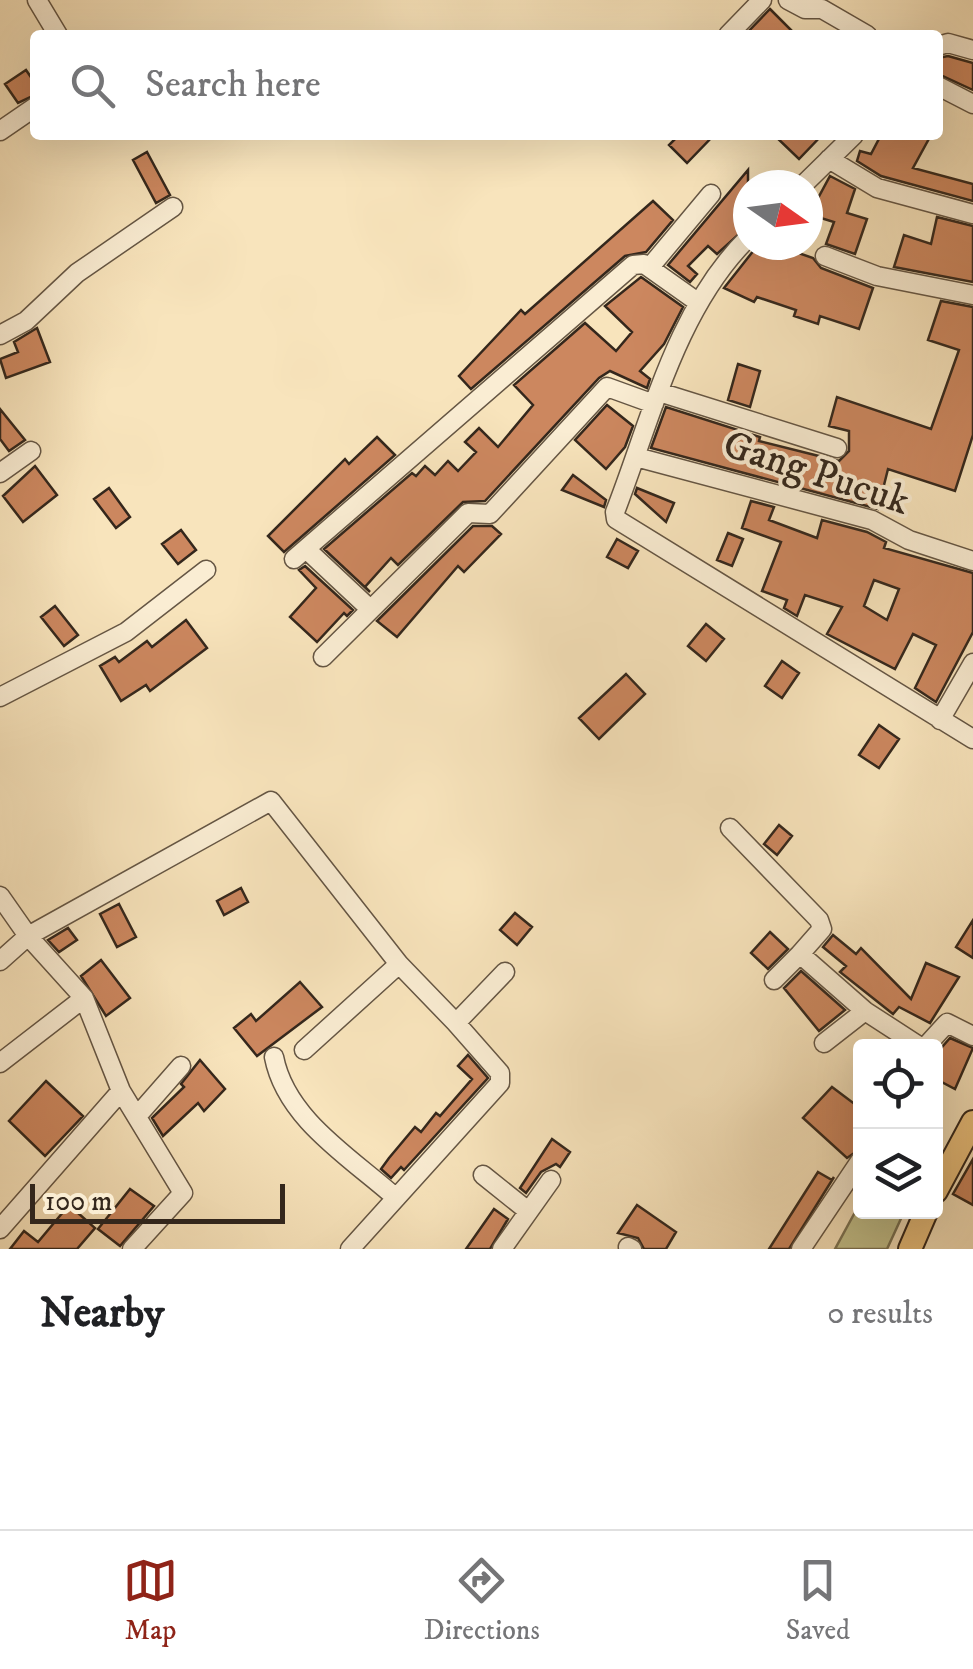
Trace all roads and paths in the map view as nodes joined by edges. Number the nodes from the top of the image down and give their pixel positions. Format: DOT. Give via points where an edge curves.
graph roads {
  1 [pos="37,0"];
  2 [pos="762,0"];
  3 [pos="788,0"];
  4 [pos="824,4"];
  5 [pos="55,30"];
  6 [pos="733,30"];
  7 [pos="860,30"];
  8 [pos="943,44"];
  9 [pos="973,50"];
  10 [pos="943,89"];
  11 [pos="973,104"];
  12 [pos="30,110"];
  13 [pos="0,131"];
  14 [pos="849,140"];
  15 [pos="829,159"];
  16 [pos="818,170"];
  17 [pos="711,194"];
  18 [pos="173,207"];
  19 [pos="973,214"];
  20 [pos="733,253"];
  21 [pos="825,256"];
  22 [pos="650,267"];
  23 [pos="973,295"];
  24 [pos="700,303"];
  25 [pos="0,335"];
  26 [pos="657,398"];
  27 [pos="837,448"];
  28 [pos="31,451"];
  29 [pos="636,457"];
  30 [pos="0,473"];
  31 [pos="973,561"];
  32 [pos="206,570"];
  33 [pos="370,609"];
  34 [pos="323,657"];
  35 [pos="973,663"];
  36 [pos="0,697"];
  37 [pos="940,720"];
  38 [pos="973,739"];
  39 [pos="730,828"];
  40 [pos="0,896"];
  41 [pos="28,936"];
  42 [pos="800,954"];
  43 [pos="0,961"];
  44 [pos="399,964"];
  45 [pos="505,972"];
  46 [pos="774,980"];
  47 [pos="84,998"];
  48 [pos="864,1011"];
  49 [pos="456,1023"];
  50 [pos="973,1036"];
  51 [pos="910,1039"];
  52 [pos="930,1039"];
  53 [pos="824,1043"];
  54 [pos="304,1050"];
  55 [pos="274,1057"];
  56 [pos="0,1062"];
  57 [pos="181,1066"];
  58 [pos="121,1091"];
  59 [pos="138,1115"];
  60 [pos="973,1122"];
  61 [pos="853,1171"];
  62 [pos="943,1171"];
  63 [pos="483,1175"];
  64 [pos="552,1180"];
  65 [pos="395,1197"];
  66 [pos="528,1211"];
  67 [pos="923,1219"];
  68 [pos="0,1229"];
  69 [pos="132,1249"];
  70 [pos="350,1249"];
  71 [pos="502,1249"];
  72 [pos="801,1249"];
  73 [pos="910,1249"];
  1 -- 5 [label="street"];
  2 -- 6 [label="street"];
  3 -- 4 [label="street" via="804,9"];
  4 -- 7 [label="street"];
  8 -- 9 [label="street"];
  10 -- 11 [label="street"];
  12 -- 13 [label="street"];
  14 -- 15 [label="street"];
  15 -- 16 [label="street"];
  15 -- 19 [label="street" via="877,188"];
  17 -- 22 [label="street"];
  18 -- 25 [label="street"];
  20 -- 24 [label="street"];
  21 -- 23 [label="street" via="877,276"];
  22 -- 24 [label="street"];
  22 -- 33 [label="street" via="633,265 300,554"];
  24 -- 26 [label="street"];
  26 -- 27 [label="street"];
  26 -- 29 [label="street"];
  26 -- 33 [label="street" via="606,386 490,514 468,513"];
  28 -- 30 [label="street"];
  29 -- 31 [label="street, Gang Pucuk" via="872,520"];
  29 -- 37 [label="street" via="616,519"];
  32 -- 36 [label="street" via="126,632"];
  33 -- 34 [label="street"];
  35 -- 37 [label="street"];
  37 -- 38 [label="street"];
  39 -- 42 [label="street" via="819,920 822,930"];
  40 -- 41 [label="street"];
  41 -- 43 [label="street"];
  41 -- 44 [label="street" via="271,802"];
  41 -- 47 [label="street"];
  42 -- 46 [label="street"];
  42 -- 48 [label="street"];
  44 -- 49 [label="street"];
  44 -- 54 [label="street"];
  45 -- 49 [label="street"];
  47 -- 56 [label="street"];
  47 -- 58 [label="street"];
  48 -- 51 [label="street"];
  48 -- 53 [label="street"];
  49 -- 65 [label="street" via="500,1073 500,1083"];
  50 -- 52 [label="street" via="947,1023"];
  55 -- 65 [label="street" via="279,1084 296,1109"];
  57 -- 59 [label="street"];
  58 -- 59 [label="street"];
  58 -- 68 [label="street"];
  59 -- 69 [label="street" via="183,1193"];
  60 -- 62 [label="main road"];
  61 -- 72 [label="street"];
  63 -- 66 [label="street"];
  64 -- 66 [label="street"];
  65 -- 70 [label="street"];
  66 -- 71 [label="street"];
  67 -- 73 [label="main road"];
}
